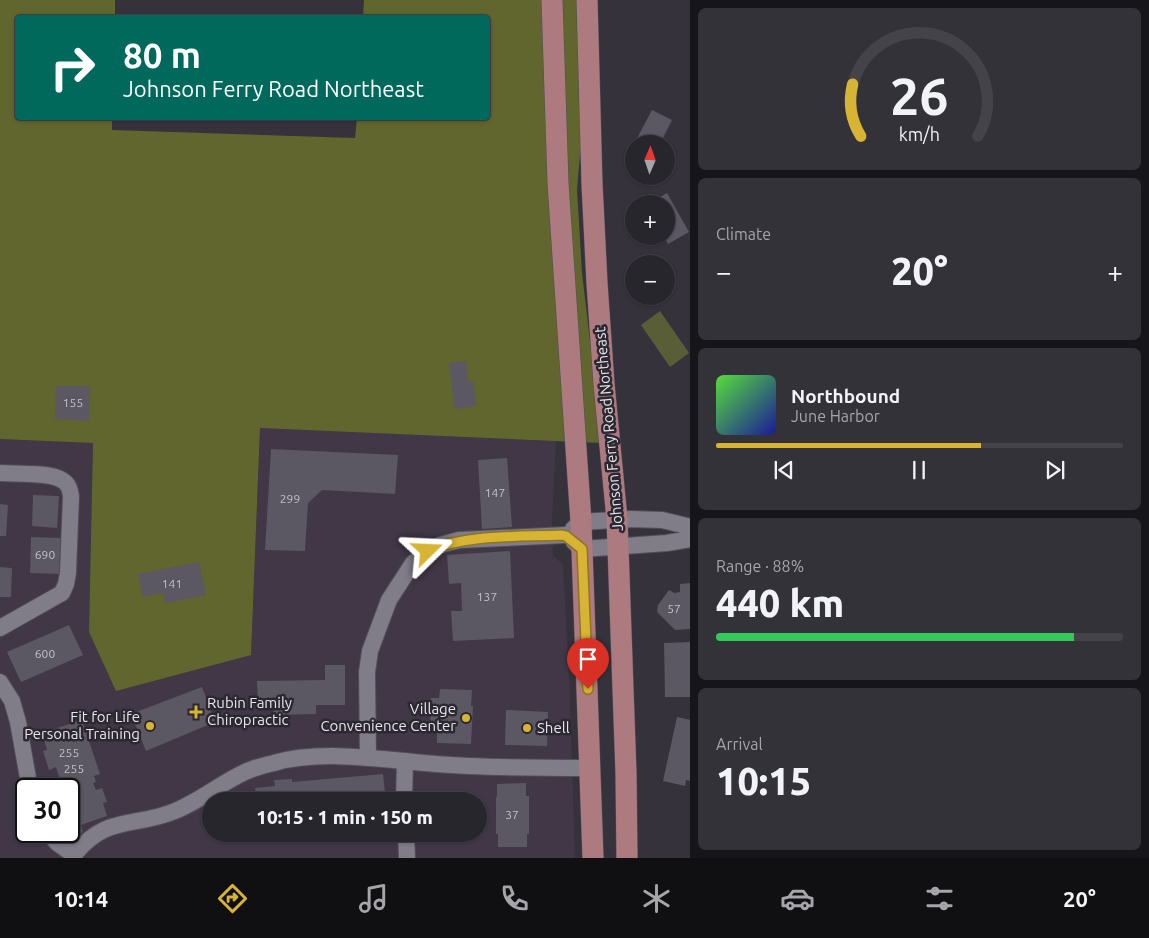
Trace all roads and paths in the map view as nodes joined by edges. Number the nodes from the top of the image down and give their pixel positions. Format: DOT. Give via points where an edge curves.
graph roads {
  1 [pos="552,0"];
  2 [pos="587,0"];
  3 [pos="0,473"];
  4 [pos="617,520"];
  5 [pos="690,527"];
  6 [pos="574,529"];
  7 [pos="690,538"];
  8 [pos="618,547"];
  9 [pos="582,549"];
  10 [pos="0,628"];
  11 [pos="0,682"];
  12 [pos="368,758"];
  13 [pos="404,761"];
  14 [pos="591,768"];
  15 [pos="28,778"];
  16 [pos="404,792"];
  17 [pos="406,842"];
  18 [pos="57,843"];
  19 [pos="73,856"];
  20 [pos="407,858"];
  21 [pos="593,858"];
  22 [pos="626,858"];
  1 -- 6 [label="main road"];
  2 -- 4 [label="main road, Johnson Ferry Road Northeast" via="597,283"];
  3 -- 10 [label="street" via="62,479 69,487 70,496 68,573 62,593"];
  4 -- 5 [label="street" via="662,520"];
  4 -- 6 [label="street"];
  4 -- 8 [label="main road, Johnson Ferry Road Northeast"];
  6 -- 9 [label="main road"];
  6 -- 12 [label="street" via="459,540 440,545 413,563 389,600 370,651"];
  7 -- 8 [label="street"];
  8 -- 9 [label="street"];
  8 -- 22 [label="main road, Johnson Ferry Road Northeast"];
  9 -- 14 [label="main road"];
  11 -- 15 [label="street" via="12,701"];
  12 -- 13 [label="street"];
  12 -- 19 [label="street" via="297,758 276,762 244,773 174,812 106,829 91,837"];
  13 -- 14 [label="street"];
  13 -- 16 [label="street"];
  14 -- 21 [label="main road"];
  17 -- 20 [label="street"];
  18 -- 19 [label="street"];
}
